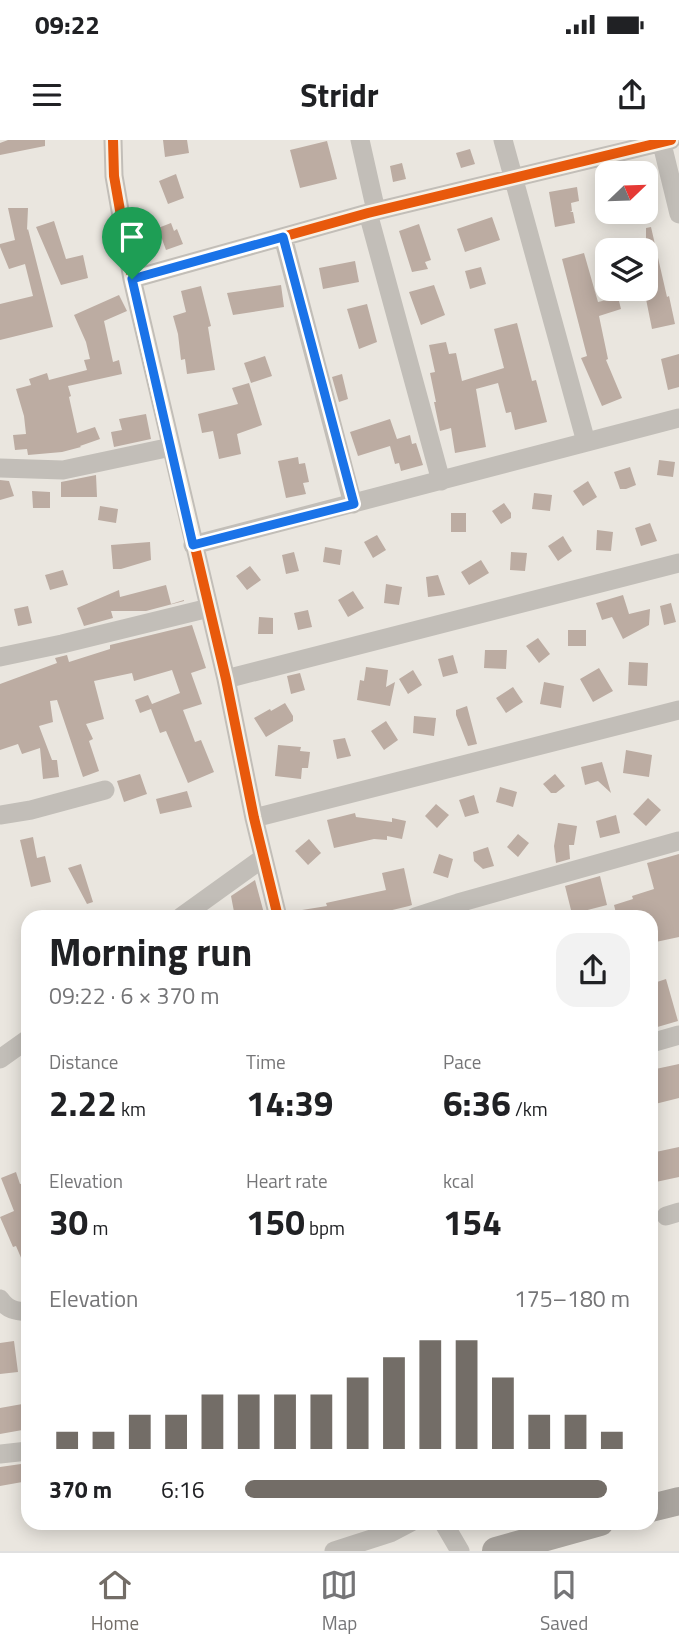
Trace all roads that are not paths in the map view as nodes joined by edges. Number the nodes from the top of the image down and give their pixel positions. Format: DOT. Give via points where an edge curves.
graph roads {
  1 [pos="113,140"];
  2 [pos="360,140"];
  3 [pos="503,140"];
  4 [pos="664,141"];
  5 [pos="513,177"];
  6 [pos="372,212"];
  7 [pos="679,214"];
  8 [pos="283,237"];
  9 [pos="132,279"];
  10 [pos="679,418"];
  11 [pos="586,442"];
  12 [pos="171,447"];
  13 [pos="0,468"];
  14 [pos="441,481"];
  15 [pos="354,504"];
  16 [pos="193,545"];
  17 [pos="679,563"];
  18 [pos="209,608"];
  19 [pos="0,657"];
  20 [pos="226,679"];
  21 [pos="679,710"];
  22 [pos="105,790"];
  23 [pos="0,815"];
  24 [pos="254,818"];
  25 [pos="679,841"];
  26 [pos="263,858"];
  27 [pos="191,910"];
  28 [pos="276,910"];
  29 [pos="436,910"];
  30 [pos="679,1035"];
  31 [pos="658,1040"];
  32 [pos="21,1044"];
  33 [pos="0,1059"];
  34 [pos="2,1304"];
  35 [pos="21,1312"];
  36 [pos="21,1452"];
  37 [pos="0,1454"];
  38 [pos="679,1501"];
  39 [pos="658,1506"];
  40 [pos="396,1530"];
  41 [pos="448,1530"];
  42 [pos="571,1530"];
  43 [pos="334,1551"];
  44 [pos="460,1551"];
  45 [pos="496,1551"];
  1 -- 9 [label="street" via="114,176"];
  2 -- 6 [label="street"];
  3 -- 5 [label="street"];
  4 -- 5 [label="street"];
  4 -- 7 [label="street"];
  5 -- 6 [label="street"];
  5 -- 11 [label="street"];
  6 -- 8 [label="street"];
  6 -- 14 [label="street"];
  8 -- 9 [label="street"];
  8 -- 15 [label="street"];
  9 -- 12 [label="street"];
  10 -- 11 [label="street"];
  11 -- 14 [label="street"];
  12 -- 13 [label="street" via="63,470"];
  12 -- 16 [label="street"];
  14 -- 15 [label="street"];
  15 -- 16 [label="street"];
  16 -- 18 [label="street"];
  17 -- 20 [label="street"];
  18 -- 19 [label="street"];
  18 -- 20 [label="street"];
  20 -- 24 [label="street"];
  21 -- 24 [label="street"];
  22 -- 23 [label="street"];
  24 -- 26 [label="street"];
  25 -- 29 [label="street"];
  26 -- 27 [label="street"];
  26 -- 28 [label="street"];
  30 -- 31 [label="street"];
  32 -- 33 [label="street"];
  34 -- 35 [label="street"];
  36 -- 37 [label="street"];
  38 -- 39 [label="highway"];
  40 -- 43 [label="street"];
  41 -- 44 [label="street"];
  42 -- 45 [label="highway"];
}
